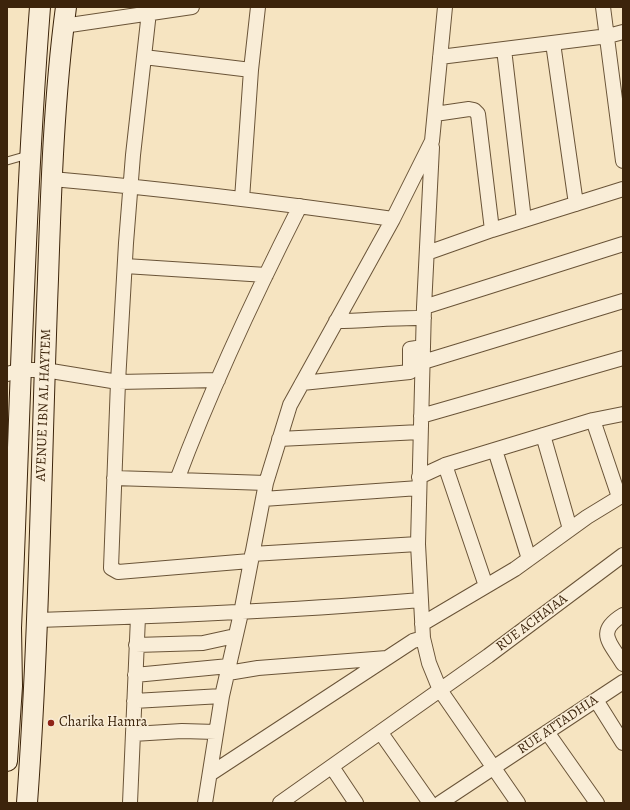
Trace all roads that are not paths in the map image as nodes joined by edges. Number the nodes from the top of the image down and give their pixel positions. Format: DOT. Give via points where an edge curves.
graph roads {
  1 [pos="40,7"];
  2 [pos="192,7"];
  3 [pos="258,7"];
  4 [pos="447,7"];
  5 [pos="604,7"];
  6 [pos="149,12"];
  7 [pos="64,16"];
  8 [pos="623,32"];
  9 [pos="608,36"];
  10 [pos="553,43"];
  11 [pos="504,49"];
  12 [pos="144,57"];
  13 [pos="440,57"];
  14 [pos="251,70"];
  15 [pos="619,84"];
  16 [pos="435,114"];
  17 [pos="432,141"];
  18 [pos="30,154"];
  19 [pos="623,160"];
  20 [pos="7,161"];
  21 [pos="52,179"];
  22 [pos="130,186"];
  23 [pos="623,190"];
  24 [pos="242,199"];
  25 [pos="576,204"];
  26 [pos="300,206"];
  27 [pos="393,219"];
  28 [pos="524,220"];
  29 [pos="492,230"];
  30 [pos="623,244"];
  31 [pos="427,253"];
  32 [pos="125,266"];
  33 [pos="266,275"];
  34 [pos="623,301"];
  35 [pos="424,312"];
  36 [pos="336,321"];
  37 [pos="423,347"];
  38 [pos="623,358"];
  39 [pos="423,362"];
  40 [pos="44,370"];
  41 [pos="14,372"];
  42 [pos="218,380"];
  43 [pos="118,382"];
  44 [pos="302,383"];
  45 [pos="623,414"];
  46 [pos="421,416"];
  47 [pos="593,420"];
  48 [pos="420,432"];
  49 [pos="543,435"];
  50 [pos="279,439"];
  51 [pos="495,450"];
  52 [pos="445,465"];
  53 [pos="114,478"];
  54 [pos="177,480"];
  55 [pos="419,482"];
  56 [pos="266,483"];
  57 [pos="621,496"];
  58 [pos="263,499"];
  59 [pos="570,529"];
  60 [pos="418,544"];
  61 [pos="623,555"];
  62 [pos="251,558"];
  63 [pos="529,558"];
  64 [pos="486,586"];
  65 [pos="421,600"];
  66 [pos="241,613"];
  67 [pos="623,615"];
  68 [pos="138,616"];
  69 [pos="38,620"];
  70 [pos="422,624"];
  71 [pos="9,628"];
  72 [pos="235,636"];
  73 [pos="423,638"];
  74 [pos="136,645"];
  75 [pos="388,658"];
  76 [pos="623,664"];
  77 [pos="228,669"];
  78 [pos="135,675"];
  79 [pos="623,682"];
  80 [pos="440,690"];
  81 [pos="222,696"];
  82 [pos="596,700"];
  83 [pos="134,701"];
  84 [pos="216,732"];
  85 [pos="381,732"];
  86 [pos="546,732"];
  87 [pos="134,734"];
  88 [pos="623,743"];
  89 [pos="7,761"];
  90 [pos="332,767"];
  91 [pos="494,768"];
  92 [pos="210,774"];
  93 [pos="27,803"];
  94 [pos="130,803"];
  95 [pos="205,803"];
  96 [pos="280,803"];
  97 [pos="356,803"];
  98 [pos="430,803"];
  99 [pos="440,803"];
  100 [pos="518,803"];
  101 [pos="597,803"];
  1 -- 18 [label="street, AVENUE IBN AL HAYTEM"];
  2 -- 6 [label="street"];
  3 -- 14 [label="street"];
  4 -- 13 [label="street"];
  5 -- 9 [label="street"];
  6 -- 7 [label="street"];
  6 -- 12 [label="street"];
  7 -- 21 [label="street, AVENUE IBN AL HAYTEM" via="57,81"];
  8 -- 9 [label="street"];
  9 -- 10 [label="street"];
  9 -- 15 [label="street"];
  10 -- 11 [label="street"];
  10 -- 25 [label="street"];
  11 -- 13 [label="street"];
  11 -- 28 [label="street"];
  12 -- 14 [label="street"];
  12 -- 22 [label="street"];
  13 -- 16 [label="street"];
  14 -- 24 [label="street"];
  15 -- 19 [label="street"];
  16 -- 17 [label="street"];
  16 -- 29 [label="street" via="469,109 478,114"];
  17 -- 27 [label="street"];
  17 -- 31 [label="street"];
  18 -- 20 [label="lane"];
  18 -- 41 [label="street, AVENUE IBN AL HAYTEM"];
  21 -- 22 [label="street"];
  21 -- 40 [label="street, AVENUE IBN AL HAYTEM"];
  22 -- 24 [label="street"];
  22 -- 32 [label="street"];
  23 -- 25 [label="street"];
  24 -- 26 [label="street"];
  25 -- 28 [label="street"];
  26 -- 27 [label="street"];
  26 -- 33 [label="street"];
  27 -- 36 [label="street"];
  28 -- 29 [label="street"];
  29 -- 31 [label="street"];
  30 -- 35 [label="street"];
  31 -- 35 [label="street"];
  32 -- 33 [label="street"];
  32 -- 43 [label="street"];
  33 -- 42 [label="street"];
  34 -- 39 [label="street"];
  35 -- 36 [label="street" via="371,321"];
  35 -- 37 [label="street"];
  36 -- 44 [label="street"];
  37 -- 39 [label="street"];
  37 -- 44 [label="street" via="410,349 410,372"];
  38 -- 46 [label="street"];
  39 -- 46 [label="street"];
  40 -- 41 [label="street"];
  40 -- 43 [label="street"];
  40 -- 69 [label="street, AVENUE IBN AL HAYTEM"];
  41 -- 71 [label="street, AVENUE IBN AL HAYTEM"];
  42 -- 43 [label="street"];
  42 -- 54 [label="street" via="198,423"];
  43 -- 53 [label="street"];
  44 -- 50 [label="street" via="290,405"];
  45 -- 47 [label="street"];
  46 -- 48 [label="street"];
  47 -- 49 [label="street"];
  47 -- 57 [label="street"];
  48 -- 50 [label="street"];
  48 -- 55 [label="street"];
  49 -- 51 [label="street"];
  49 -- 59 [label="street"];
  50 -- 56 [label="street"];
  51 -- 52 [label="street"];
  51 -- 63 [label="street"];
  52 -- 55 [label="street"];
  52 -- 64 [label="street"];
  53 -- 54 [label="street"];
  53 -- 62 [label="street" via="111,566 115,572"];
  54 -- 56 [label="street"];
  55 -- 58 [label="street"];
  55 -- 60 [label="street"];
  56 -- 58 [label="street"];
  57 -- 59 [label="street"];
  58 -- 62 [label="street"];
  59 -- 63 [label="street"];
  60 -- 62 [label="street"];
  60 -- 65 [label="street"];
  61 -- 80 [label="street, RUE ACHAJAA"];
  62 -- 66 [label="street"];
  63 -- 64 [label="street"];
  64 -- 70 [label="street"];
  65 -- 66 [label="street"];
  65 -- 70 [label="street"];
  66 -- 68 [label="street"];
  66 -- 72 [label="street"];
  67 -- 76 [label="street" via="612,622 606,636"];
  68 -- 69 [label="street"];
  68 -- 74 [label="street"];
  69 -- 93 [label="street, AVENUE IBN AL HAYTEM"];
  70 -- 73 [label="street"];
  71 -- 89 [label="street, AVENUE IBN AL HAYTEM" via="12,686"];
  72 -- 74 [label="street" via="203,643"];
  72 -- 77 [label="street"];
  73 -- 75 [label="street" via="413,641"];
  73 -- 80 [label="street" via="429,664"];
  74 -- 78 [label="street"];
  75 -- 77 [label="street"];
  75 -- 92 [label="street"];
  77 -- 78 [label="street"];
  77 -- 81 [label="street"];
  78 -- 83 [label="street"];
  79 -- 82 [label="street, RUE ATTADHIA"];
  80 -- 85 [label="street, RUE ACHAJAA"];
  80 -- 91 [label="street"];
  81 -- 83 [label="street"];
  81 -- 84 [label="street"];
  82 -- 86 [label="street, RUE ATTADHIA"];
  82 -- 88 [label="street"];
  83 -- 87 [label="street"];
  84 -- 87 [label="street"];
  84 -- 92 [label="street"];
  85 -- 90 [label="street, RUE ACHAJAA"];
  85 -- 98 [label="street"];
  86 -- 91 [label="street, RUE ATTADHIA"];
  86 -- 101 [label="street"];
  87 -- 94 [label="street"];
  90 -- 96 [label="street, RUE ACHAJAA"];
  90 -- 97 [label="street"];
  91 -- 99 [label="street, RUE ATTADHIA"];
  91 -- 100 [label="street"];
  92 -- 95 [label="street"];
}
